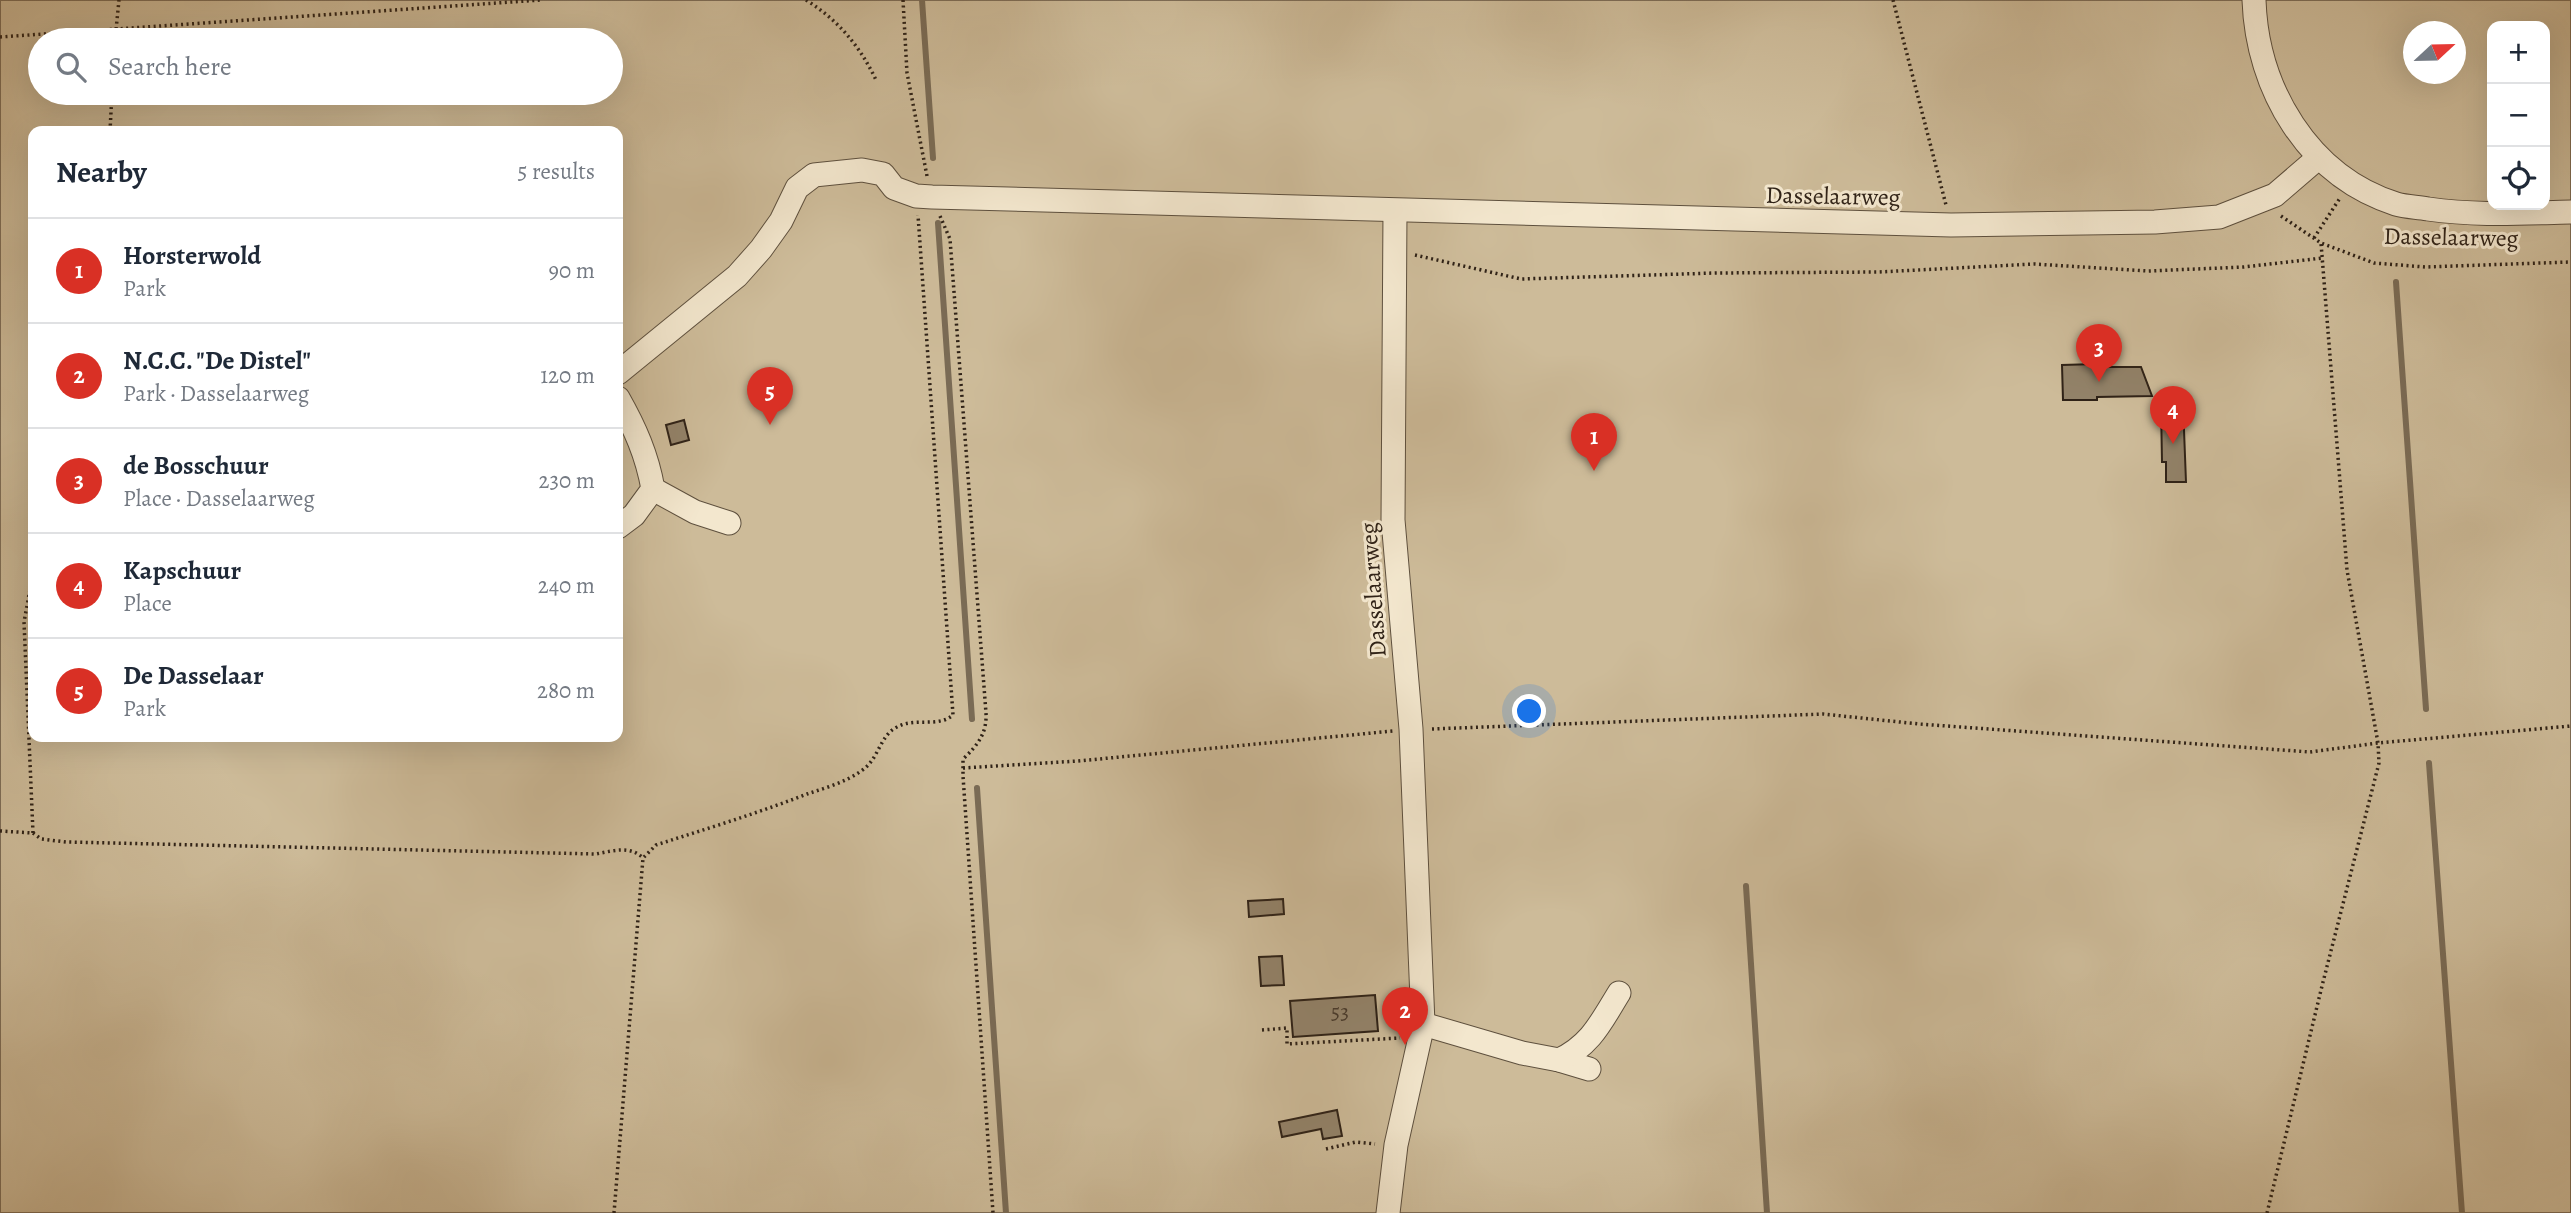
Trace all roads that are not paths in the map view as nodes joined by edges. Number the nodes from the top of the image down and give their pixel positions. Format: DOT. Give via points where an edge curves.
graph roads {
  1 [pos="2254,0"];
  2 [pos="2319,158"];
  3 [pos="1395,212"];
  4 [pos="2571,212"];
  5 [pos="623,369"];
  6 [pos="623,408"];
  7 [pos="653,489"];
  8 [pos="623,523"];
  9 [pos="729,523"];
  10 [pos="1619,993"];
  11 [pos="1421,1031"];
  12 [pos="1559,1060"];
  13 [pos="1589,1069"];
  14 [pos="1388,1213"];
  1 -- 2 [label="street, Dasselaarweg" via="2261,57 2273,90 2295,129"];
  2 -- 3 [label="street, Dasselaarweg" via="2276,195 2219,218 2155,222 1951,225"];
  2 -- 4 [label="street, Dasselaarweg" via="2351,183 2397,204 2468,215"];
  3 -- 5 [label="street, Dasselaarweg" via="924,197 894,188 883,174 862,170 814,175 797,188 781,221 737,276"];
  3 -- 11 [label="street, Dasselaarweg" via="1394,520 1411,729"];
  6 -- 7 [label="street" via="649,464"];
  7 -- 8 [label="street"];
  7 -- 9 [label="street" via="695,512"];
  10 -- 12 [label="street" via="1592,1038"];
  11 -- 12 [label="street"];
  11 -- 14 [label="street, Dasselaarweg" via="1396,1145"];
  12 -- 13 [label="street"];
}
